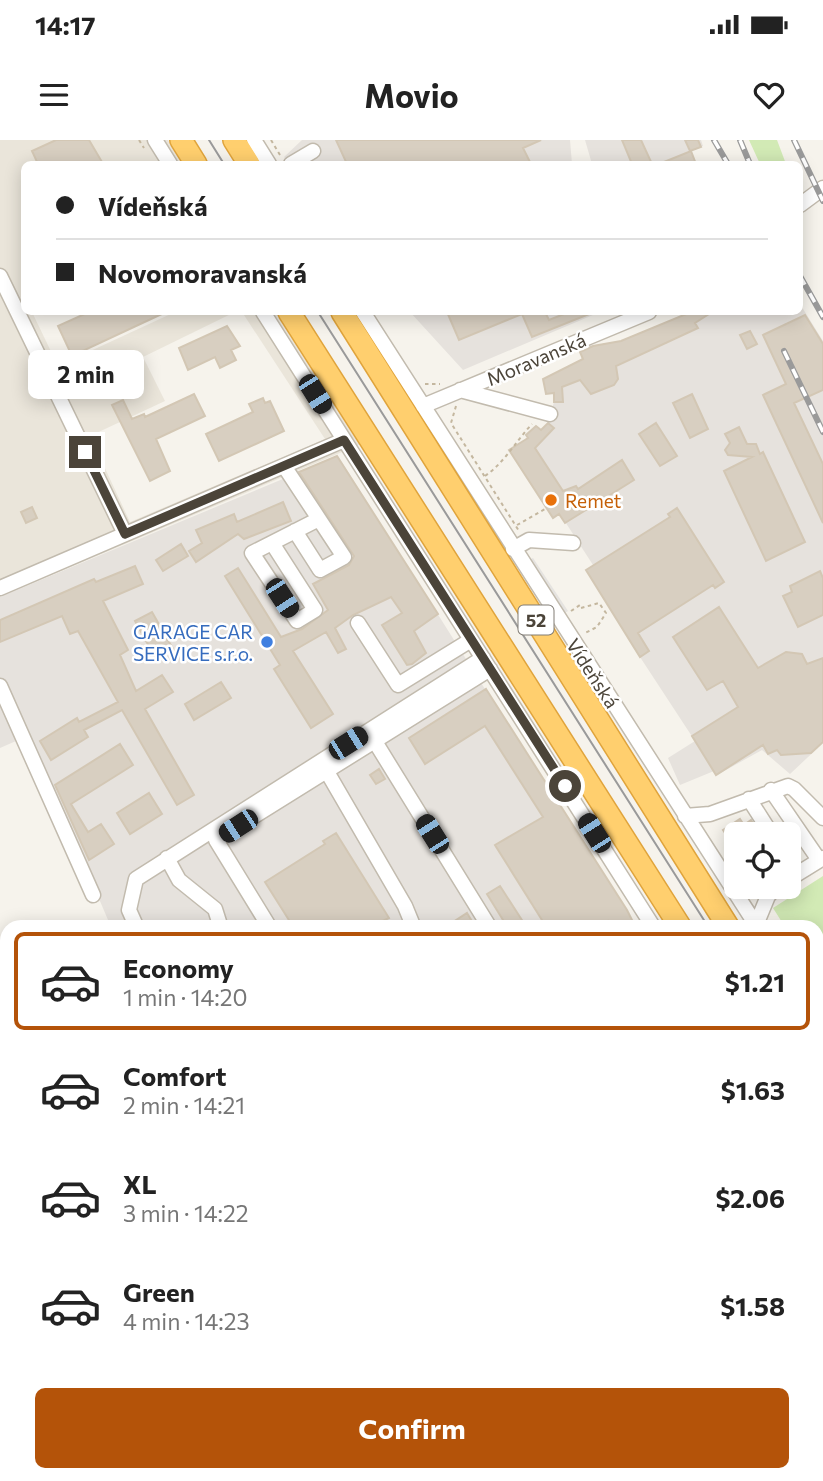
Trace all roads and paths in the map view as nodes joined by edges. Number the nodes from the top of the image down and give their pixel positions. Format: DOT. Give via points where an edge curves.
graph roads {
  1 [pos="155,140"];
  2 [pos="181,140"];
  3 [pos="234,140"];
  4 [pos="254,140"];
  5 [pos="271,140"];
  6 [pos="313,151"];
  7 [pos="168,161"];
  8 [pos="194,161"];
  9 [pos="247,161"];
  10 [pos="280,161"];
  11 [pos="281,161"];
  12 [pos="284,161"];
  13 [pos="821,190"];
  14 [pos="803,203"];
  15 [pos="0,276"];
  16 [pos="265,315"];
  17 [pos="291,315"];
  18 [pos="344,315"];
  19 [pos="365,315"];
  20 [pos="642,315"];
  21 [pos="424,384"];
  22 [pos="460,390"];
  23 [pos="423,406"];
  24 [pos="545,412"];
  25 [pos="344,440"];
  26 [pos="284,466"];
  27 [pos="485,476"];
  28 [pos="545,509"];
  29 [pos="319,519"];
  30 [pos="295,531"];
  31 [pos="125,534"];
  32 [pos="272,543"];
  33 [pos="573,544"];
  34 [pos="513,549"];
  35 [pos="0,589"];
  36 [pos="570,612"];
  37 [pos="358,623"];
  38 [pos="584,633"];
  39 [pos="471,640"];
  40 [pos="486,663"];
  41 [pos="0,686"];
  42 [pos="374,740"];
  43 [pos="326,770"];
  44 [pos="771,790"];
  45 [pos="749,799"];
  46 [pos="685,816"];
  47 [pos="823,818"];
  48 [pos="764,822"];
  49 [pos="167,858"];
  50 [pos="821,859"];
  51 [pos="801,872"];
  52 [pos="93,895"];
  53 [pos="767,899"];
  54 [pos="133,920"];
  55 [pos="218,920"];
  56 [pos="265,920"];
  57 [pos="411,920"];
  58 [pos="485,920"];
  59 [pos="649,920"];
  60 [pos="676,920"];
  61 [pos="725,920"];
  62 [pos="753,920"];
  63 [pos="759,920"];
  1 -- 7 [label="street"];
  2 -- 8 [label="highway"];
  3 -- 9 [label="highway"];
  4 -- 10 [label="street"];
  5 -- 11 [label="path"];
  6 -- 12 [label="street"];
  13 -- 14 [label="street"];
  15 -- 31 [label="street"];
  16 -- 25 [label="street"];
  17 -- 60 [label="highway, 52"];
  18 -- 61 [label="highway, Vídeňská / 52"];
  19 -- 23 [label="street, Vídeňská"];
  20 -- 22 [label="street, Moravanská"];
  21 -- 22 [label="path" via="456,384"];
  22 -- 23 [label="street, Moravanská"];
  22 -- 24 [label="street"];
  22 -- 27 [label="path" via="451,423"];
  23 -- 34 [label="street, Vídeňská"];
  24 -- 27 [label="path" via="509,449 501,465"];
  25 -- 26 [label="street"];
  25 -- 39 [label="street"];
  26 -- 29 [label="street"];
  26 -- 31 [label="street"];
  27 -- 28 [label="path" via="516,526"];
  29 -- 30 [label="street"];
  29 -- 30 [label="street" via="344,556 320,570"];
  30 -- 32 [label="street"];
  31 -- 35 [label="street"];
  32 -- 32 [label="street" via="252,553 296,621 315,610"];
  33 -- 34 [label="street" via="529,540"];
  34 -- 46 [label="street, Vídeňská"];
  36 -- 38 [label="path" via="599,603 606,613 597,627"];
  37 -- 39 [label="street" via="398,685"];
  39 -- 40 [label="street"];
  40 -- 42 [label="street"];
  40 -- 49 [label="street"];
  40 -- 59 [label="street"];
  41 -- 52 [label="street"];
  42 -- 43 [label="street"];
  42 -- 58 [label="street"];
  43 -- 56 [label="street" via="216,840"];
  43 -- 57 [label="street"];
  44 -- 45 [label="street"];
  44 -- 47 [label="street" via="794,789"];
  44 -- 50 [label="street"];
  45 -- 46 [label="street" via="710,814"];
  45 -- 48 [label="street"];
  46 -- 62 [label="street, Vídeňská"];
  49 -- 54 [label="street" via="135,878 129,910"];
  49 -- 55 [label="street" via="179,880 215,909"];
  50 -- 51 [label="street"];
  53 -- 63 [label="street"];
}
